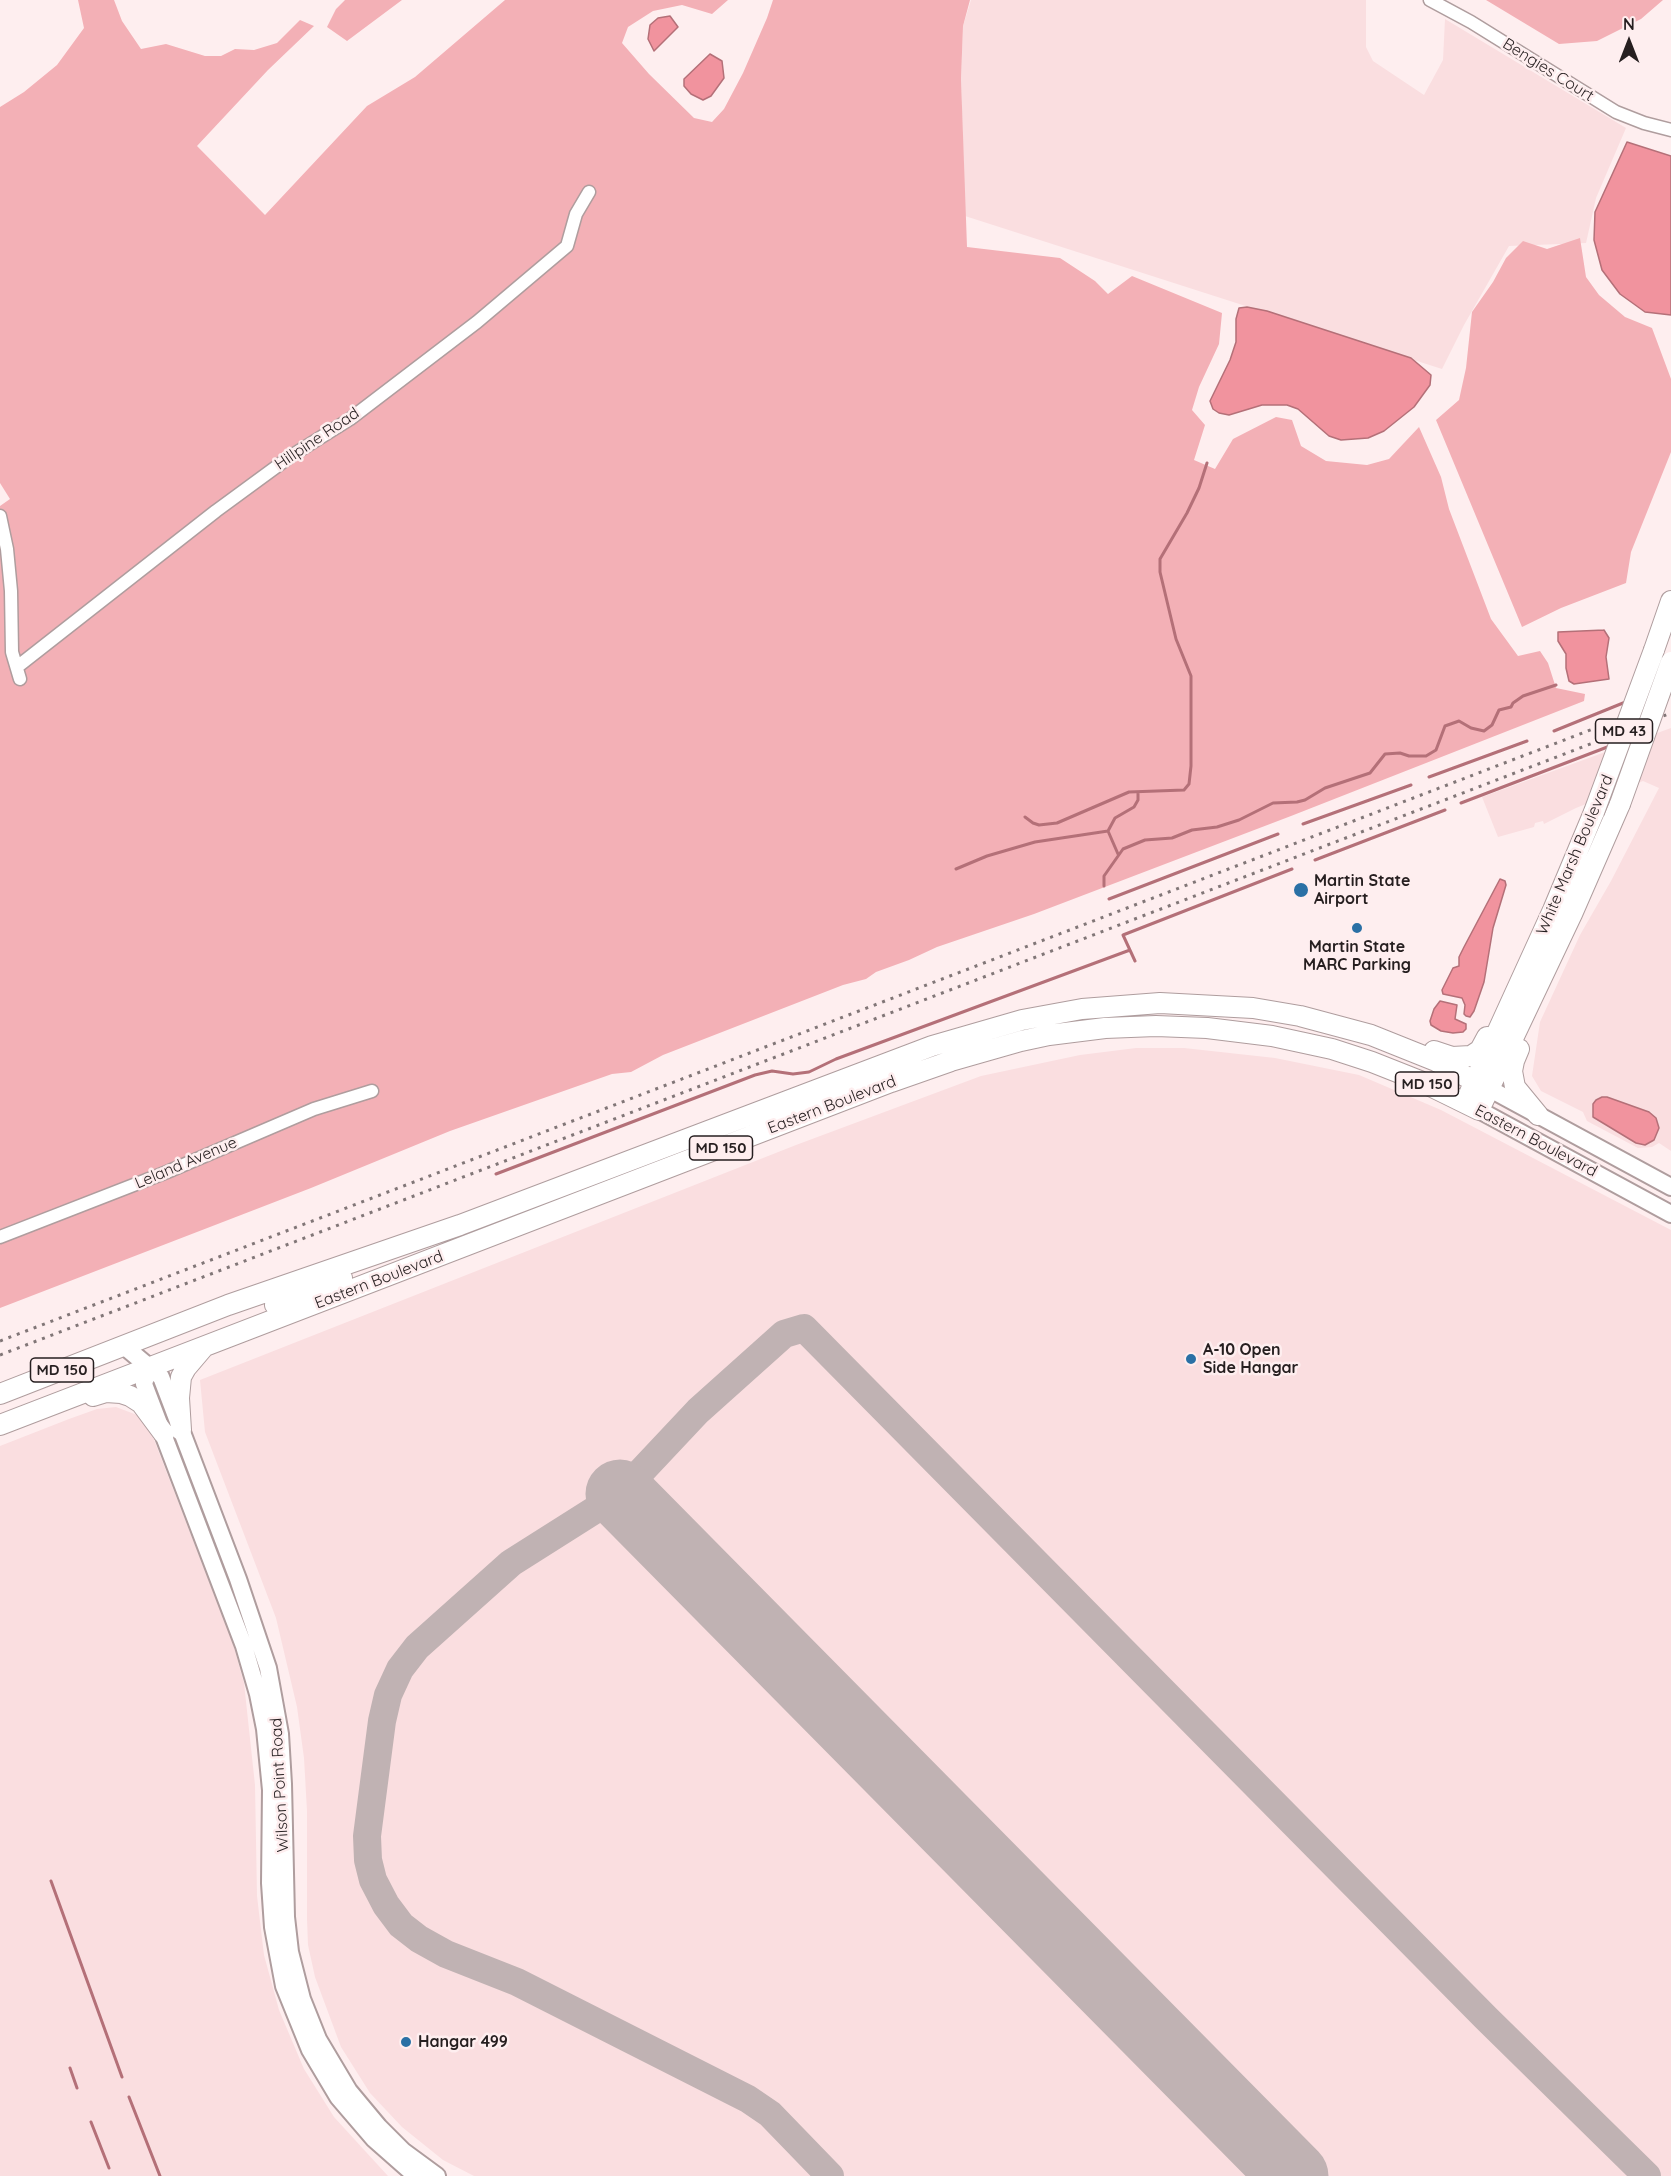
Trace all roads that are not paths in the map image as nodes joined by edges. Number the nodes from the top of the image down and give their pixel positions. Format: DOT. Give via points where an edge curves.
graph roads {
  1 [pos="1430,0"];
  2 [pos="1671,130"];
  3 [pos="589,192"];
  4 [pos="0,516"];
  5 [pos="1671,601"];
  6 [pos="1671,662"];
  7 [pos="1531,958"];
  8 [pos="1532,1001"];
  9 [pos="1401,1046"];
  10 [pos="1482,1085"];
  11 [pos="372,1091"];
  12 [pos="1472,1106"];
  13 [pos="1538,1115"];
  14 [pos="1671,1187"];
  15 [pos="1671,1214"];
  16 [pos="460,1225"];
  17 [pos="0,1237"];
  18 [pos="124,1346"];
  19 [pos="205,1346"];
  20 [pos="149,1367"];
  21 [pos="0,1394"];
  22 [pos="35,1411"];
  23 [pos="0,1425"];
  24 [pos="172,1432"];
  25 [pos="254,1650"];
  26 [pos="416,2176"];
  27 [pos="437,2176"];
  1 -- 2 [label="street, Bengies Court" via="1616,112"];
  3 -- 4 [label="street, Hillpine Road" via="576,214 567,246 477,322 350,419 216,511 19,673 12,652 11,591"];
  5 -- 7 [label="main road, White Marsh Boulevard / MD 43, bridge" via="1594,812"];
  6 -- 8 [label="main road, White Marsh Boulevard / MD 43, bridge" via="1620,804"];
  7 -- 9 [label="main road" via="1518,968 1476,1053 1452,1057 1419,1045"];
  7 -- 10 [label="main road, White Marsh Boulevard / MD 43"];
  8 -- 10 [label="main road, White Marsh Boulevard / MD 43"];
  8 -- 13 [label="main road" via="1532,1020 1512,1071 1515,1087"];
  9 -- 10 [label="main road, Eastern Boulevard / MD 150"];
  9 -- 16 [label="main road, Eastern Boulevard / MD 150" via="1323,1022 1231,1006 1150,1004 1038,1017 932,1046"];
  10 -- 12 [label="main road, White Marsh Boulevard / MD 43"];
  10 -- 13 [label="street, Eastern Boulevard / MD 150"];
  11 -- 17 [label="street, Leland Avenue" via="314,1109"];
  12 -- 15 [label="street, Eastern Boulevard / MD 150"];
  12 -- 19 [label="main road, Eastern Boulevard / MD 150" via="1372,1062 1272,1036 1176,1026 1105,1028 1049,1035 992,1048 891,1082"];
  13 -- 14 [label="street, Eastern Boulevard / MD 150"];
  16 -- 18 [label="main road, Eastern Boulevard / MD 150" via="284,1285"];
  16 -- 20 [label="main road" via="429,1243 161,1350"];
  18 -- 20 [label="street, Wilson Point Road"];
  18 -- 21 [label="main road, Eastern Boulevard / MD 150"];
  19 -- 20 [label="main road, Eastern Boulevard / MD 150"];
  19 -- 24 [label="main road" via="181,1377"];
  20 -- 22 [label="main road, Eastern Boulevard / MD 150"];
  20 -- 24 [label="street, Wilson Point Road" via="161,1377"];
  22 -- 23 [label="main road, Eastern Boulevard / MD 150"];
  22 -- 24 [label="main road" via="106,1392 121,1393 141,1403"];
  24 -- 25 [label="street, Wilson Point Road"];
  25 -- 26 [label="street, Wilson Point Road" via="271,1790 273,1927 284,1986 310,2050 338,2097 374,2139"];
  25 -- 27 [label="street, Wilson Point Road" via="273,1691 280,1734 287,1934 302,1999 318,2039 349,2091 403,2151"];
}
